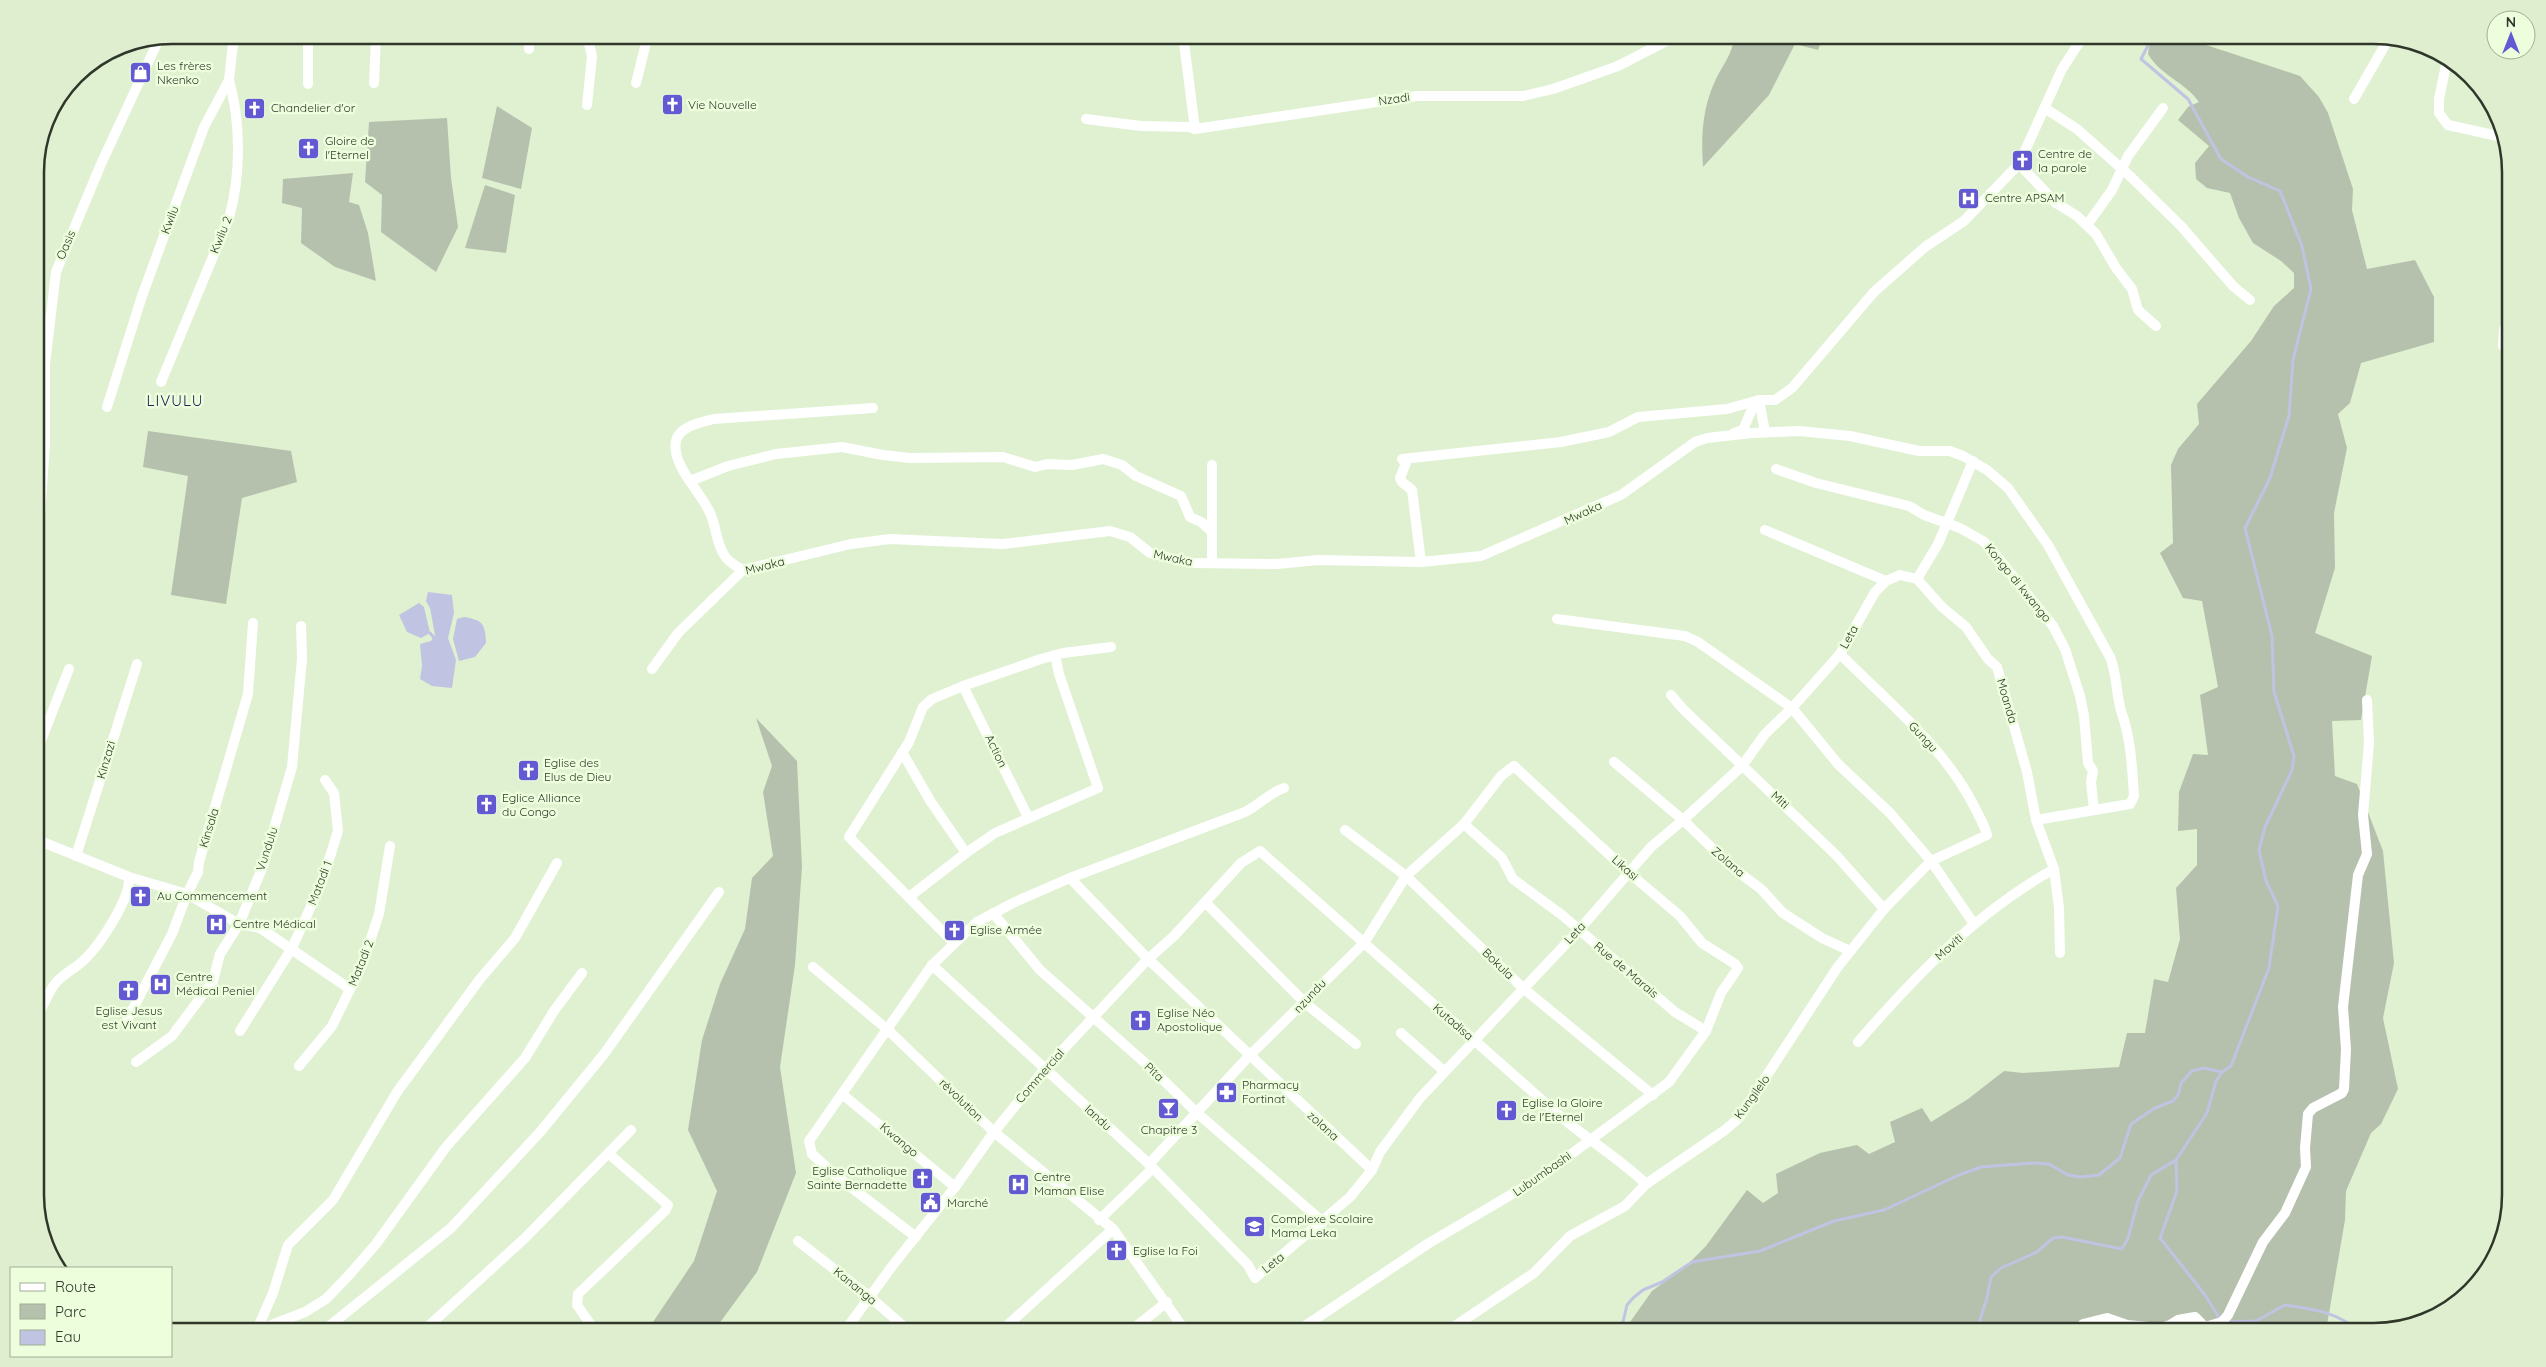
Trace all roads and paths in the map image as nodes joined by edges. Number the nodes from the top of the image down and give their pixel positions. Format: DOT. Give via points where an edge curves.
graph roads {
  1 [pos="233,44"];
  2 [pos="308,44"];
  3 [pos="376,44"];
  4 [pos="529,44"];
  5 [pos="589,44"];
  6 [pos="646,44"];
  7 [pos="1184,44"];
  8 [pos="1661,44"];
  9 [pos="2078,44"];
  10 [pos="2385,44"];
  11 [pos="156,45"];
  12 [pos="529,49"];
  13 [pos="2446,66"];
  14 [pos="229,80"];
  15 [pos="374,83"];
  16 [pos="636,83"];
  17 [pos="308,84"];
  18 [pos="2354,99"];
  19 [pos="588,105"];
  20 [pos="2163,108"];
  21 [pos="2046,109"];
  22 [pos="1086,119"];
  23 [pos="1195,130"];
  24 [pos="2496,136"];
  25 [pos="2019,164"];
  26 [pos="2122,170"];
  27 [pos="2086,225"];
  28 [pos="2250,300"];
  29 [pos="2156,326"];
  30 [pos="44,380"];
  31 [pos="161,382"];
  32 [pos="1758,400"];
  33 [pos="107,407"];
  34 [pos="873,408"];
  35 [pos="1765,432"];
  36 [pos="1719,438"];
  37 [pos="1973,461"];
  38 [pos="1212,465"];
  39 [pos="1776,469"];
  40 [pos="690,481"];
  41 [pos="1945,524"];
  42 [pos="1766,530"];
  43 [pos="1212,531"];
  44 [pos="1212,562"];
  45 [pos="1421,562"];
  46 [pos="743,570"];
  47 [pos="1917,579"];
  48 [pos="1886,581"];
  49 [pos="1556,618"];
  50 [pos="253,623"];
  51 [pos="301,626"];
  52 [pos="1111,647"];
  53 [pos="1840,654"];
  54 [pos="1055,655"];
  55 [pos="137,664"];
  56 [pos="69,669"];
  57 [pos="652,670"];
  58 [pos="963,686"];
  59 [pos="1671,695"];
  60 [pos="2367,700"];
  61 [pos="1792,708"];
  62 [pos="44,733"];
  63 [pos="902,752"];
  64 [pos="1614,762"];
  65 [pos="1514,766"];
  66 [pos="1742,766"];
  67 [pos="325,780"];
  68 [pos="1284,788"];
  69 [pos="2094,810"];
  70 [pos="1028,817"];
  71 [pos="1683,820"];
  72 [pos="2036,820"];
  73 [pos="1464,824"];
  74 [pos="1345,830"];
  75 [pos="1987,835"];
  76 [pos="44,844"];
  77 [pos="390,846"];
  78 [pos="966,852"];
  79 [pos="1265,853"];
  80 [pos="76,856"];
  81 [pos="1931,861"];
  82 [pos="557,862"];
  83 [pos="2054,869"];
  84 [pos="1628,872"];
  85 [pos="1406,876"];
  86 [pos="129,877"];
  87 [pos="1070,878"];
  88 [pos="719,892"];
  89 [pos="187,894"];
  90 [pos="909,897"];
  91 [pos="1205,902"];
  92 [pos="1884,909"];
  93 [pos="993,914"];
  94 [pos="239,924"];
  95 [pos="1974,924"];
  96 [pos="1579,930"];
  97 [pos="954,943"];
  98 [pos="1364,943"];
  99 [pos="292,948"];
  100 [pos="1850,951"];
  101 [pos="2060,953"];
  102 [pos="1148,959"];
  103 [pos="932,965"];
  104 [pos="813,967"];
  105 [pos="1737,967"];
  106 [pos="582,973"];
  107 [pos="1523,988"];
  108 [pos="350,989"];
  109 [pos="44,998"];
  110 [pos="1305,1003"];
  111 [pos="1093,1018"];
  112 [pos="127,1020"];
  113 [pos="888,1030"];
  114 [pos="240,1031"];
  115 [pos="1706,1031"];
  116 [pos="1401,1034"];
  117 [pos="1474,1040"];
  118 [pos="1858,1042"];
  119 [pos="1356,1044"];
  120 [pos="1250,1055"];
  121 [pos="136,1062"];
  122 [pos="299,1066"];
  123 [pos="1044,1070"];
  124 [pos="1444,1071"];
  125 [pos="842,1094"];
  126 [pos="1653,1095"];
  127 [pos="1196,1112"];
  128 [pos="631,1130"];
  129 [pos="994,1132"];
  130 [pos="1589,1141"];
  131 [pos="609,1154"];
  132 [pos="1149,1164"];
  133 [pos="1372,1170"];
  134 [pos="1646,1184"];
  135 [pos="955,1187"];
  136 [pos="1099,1220"];
  137 [pos="1324,1222"];
  138 [pos="1113,1229"];
  139 [pos="916,1237"];
  140 [pos="798,1241"];
  141 [pos="1255,1278"];
  142 [pos="870,1297"];
  143 [pos="1167,1302"];
  144 [pos="2178,1320"];
  145 [pos="260,1323"];
  146 [pos="279,1323"];
  147 [pos="333,1323"];
  148 [pos="432,1323"];
  149 [pos="587,1323"];
  150 [pos="851,1323"];
  151 [pos="900,1323"];
  152 [pos="1010,1323"];
  153 [pos="1141,1323"];
  154 [pos="1180,1323"];
  155 [pos="1310,1323"];
  156 [pos="1459,1323"];
  157 [pos="2087,1323"];
  158 [pos="2121,1323"];
  159 [pos="2174,1323"];
  160 [pos="2178,1323"];
  161 [pos="2202,1323"];
  162 [pos="2219,1323"];
  1 -- 14 [label="street, Kwilu"];
  2 -- 17 [label="street"];
  3 -- 15 [label="street"];
  4 -- 12 [label="street"];
  5 -- 19 [label="street" via="592,56"];
  6 -- 16 [label="street"];
  7 -- 23 [label="street"];
  8 -- 23 [label="street, Nzadi" via="1618,66 1553,90 1523,96 1417,96"];
  9 -- 21 [label="street" via="2062,69"];
  10 -- 18 [label="street"];
  11 -- 30 [label="street, Oasis" via="58,262"];
  13 -- 24 [label="street" via="2439,113 2448,125"];
  14 -- 31 [label="street, Kwilu 2" via="236,113 234,201"];
  14 -- 33 [label="street, Kwilu" via="204,127 142,296"];
  20 -- 26 [label="street" via="2128,156"];
  21 -- 25 [label="street"];
  21 -- 26 [label="street" via="2077,129"];
  22 -- 23 [label="street, Nzadi" via="1141,126 1190,126"];
  25 -- 27 [label="street" via="2056,203"];
  25 -- 32 [label="street" via="1964,221 1925,247 1874,292 1792,388 1775,400"];
  26 -- 27 [label="street" via="2112,190"];
  26 -- 28 [label="street" via="2181,226 2233,286"];
  27 -- 29 [label="street" via="2096,234 2132,289 2138,310"];
  32 -- 35 [label="street"];
  32 -- 36 [label="street" via="1743,430"];
  32 -- 45 [label="street" via="1727,409 1638,417 1608,432 1561,442 1402,459 1406,468 1400,478 1412,490"];
  34 -- 40 [label="street" via="714,419 698,423 683,430 676,440 676,457"];
  35 -- 36 [label="street"];
  35 -- 37 [label="street" via="1798,431 1850,436 1919,451 1950,451"];
  36 -- 45 [label="street, Mwaka" via="1695,442 1621,495 1516,542 1481,556"];
  37 -- 41 [label="street"];
  37 -- 69 [label="street" via="2008,488 2048,545 2115,669 2126,724 2134,796 2130,804"];
  38 -- 43 [label="street"];
  39 -- 41 [label="street, Kongo di kwango" via="1816,484 1909,506"];
  40 -- 43 [label="street" via="728,466 776,454 842,447 910,458 1003,457 1035,467 1103,459 1122,465 1136,476 1181,496 1190,517"];
  40 -- 46 [label="street" via="710,513 723,553 732,565"];
  41 -- 47 [label="street" via="1935,550"];
  41 -- 69 [label="street, Kongo di kwango" via="1960,528 1987,545 2053,626 2065,649 2080,696 2088,763 2093,772"];
  42 -- 48 [label="street"];
  43 -- 44 [label="street"];
  44 -- 45 [label="street, Mwaka"];
  44 -- 46 [label="street, Mwaka" via="1191,563 1150,553 1130,537 1110,531 1003,544 890,539 851,544"];
  46 -- 57 [label="street, Mwaka" via="678,633"];
  47 -- 48 [label="street" via="1900,575"];
  47 -- 72 [label="street, Moanda" via="1942,607 1966,627 1988,659 1997,666 2028,772"];
  48 -- 53 [label="street, Leta" via="1875,592"];
  49 -- 61 [label="street" via="1685,636"];
  50 -- 89 [label="street, Kinsala" via="248,694 198,872"];
  51 -- 94 [label="street, Vundulu" via="302,659 290,774 263,866"];
  52 -- 54 [label="street"];
  53 -- 61 [label="street, Leta"];
  53 -- 75 [label="street, Gungu" via="1954,772"];
  54 -- 58 [label="street"];
  54 -- 70 [label="street" via="1098,788"];
  55 -- 80 [label="street, Kinzazi"];
  56 -- 62 [label="street"];
  58 -- 63 [label="street" via="932,699 923,707"];
  58 -- 70 [label="street, Action"];
  59 -- 66 [label="street, Miti"];
  60 -- 162 [label="street" via="2369,743 2363,816 2367,854 2358,875 2343,1007 2344,1089 2308,1114 2306,1167 2282,1218 2263,1242 2228,1315"];
  61 -- 66 [label="street, Leta" via="1765,734"];
  61 -- 81 [label="street" via="1838,764 1890,813"];
  63 -- 78 [label="street" via="931,802"];
  63 -- 90 [label="street" via="849,837"];
  64 -- 71 [label="street, Zolana"];
  65 -- 73 [label="street, nzundu" via="1501,776"];
  65 -- 84 [label="street, Likasi"];
  66 -- 71 [label="street, Leta"];
  66 -- 92 [label="street, Miti" via="1836,855"];
  67 -- 99 [label="street, Matadi 1" via="334,793 338,831 322,882"];
  68 -- 87 [label="street" via="1271,792 1245,812"];
  69 -- 72 [label="street"];
  70 -- 78 [label="street"];
  71 -- 84 [label="street, Leta"];
  71 -- 100 [label="street, Zolana" via="1733,868 1762,889 1782,914"];
  72 -- 83 [label="street, Moanda"];
  73 -- 85 [label="street, nzundu"];
  73 -- 96 [label="street, Rue de Marais" via="1502,858 1513,879"];
  74 -- 85 [label="street, Bokula"];
  75 -- 81 [label="street, Kungilelo"];
  76 -- 80 [label="street"];
  77 -- 108 [label="street, Matadi 2" via="379,914 362,965"];
  78 -- 90 [label="street"];
  79 -- 91 [label="street, Commercial" via="1255,852 1240,863"];
  79 -- 98 [label="street, Kutadisa"];
  80 -- 86 [label="street"];
  81 -- 92 [label="street, Kungilelo"];
  81 -- 95 [label="street"];
  82 -- 145 [label="street" via="515,938 480,979 397,1092 333,1200 288,1245"];
  83 -- 95 [label="street, Moviti"];
  83 -- 101 [label="street, Moanda"];
  84 -- 96 [label="street, Leta"];
  84 -- 105 [label="street, Likasi" via="1680,916 1702,943"];
  85 -- 98 [label="street, nzundu"];
  85 -- 107 [label="street, Bokula"];
  86 -- 89 [label="street"];
  86 -- 109 [label="street" via="128,893 118,914 85,959"];
  87 -- 93 [label="street"];
  87 -- 102 [label="street, zolana"];
  88 -- 147 [label="street" via="604,1054 541,1131 451,1228"];
  89 -- 94 [label="street"];
  89 -- 112 [label="street, Kinsala" via="172,934"];
  90 -- 97 [label="street"];
  91 -- 102 [label="street, Commercial"];
  91 -- 110 [label="street"];
  92 -- 100 [label="street, Kungilelo"];
  93 -- 97 [label="street" via="977,922"];
  93 -- 111 [label="street, Pita" via="1025,955"];
  94 -- 99 [label="street" via="260,928"];
  94 -- 121 [label="street, Vundulu" via="220,954 213,981 194,1008 172,1036"];
  95 -- 118 [label="street, Moviti" via="1898,996"];
  96 -- 107 [label="street, Leta"];
  96 -- 115 [label="street, Rue de Marais" via="1675,1012"];
  97 -- 103 [label="street"];
  98 -- 110 [label="street, nzundu"];
  98 -- 117 [label="street, Kutadisa"];
  99 -- 108 [label="street"];
  99 -- 114 [label="street, Matadi 1"];
  100 -- 134 [label="street, Kungilelo" via="1739,1118"];
  102 -- 111 [label="street, Commercial"];
  102 -- 120 [label="street, zolana"];
  103 -- 113 [label="street"];
  103 -- 123 [label="street, landu"];
  104 -- 113 [label="street, révolution"];
  105 -- 115 [label="street, Lubumbashi" via="1721,993"];
  106 -- 146 [label="street" via="524,1058 446,1148 376,1244 319,1303"];
  107 -- 117 [label="street, Leta"];
  107 -- 126 [label="street, Bokula"];
  108 -- 122 [label="street, Matadi 2" via="326,1036"];
  110 -- 119 [label="street"];
  110 -- 120 [label="street, nzundu"];
  111 -- 123 [label="street, Commercial"];
  111 -- 127 [label="street, Pita"];
  113 -- 125 [label="street"];
  113 -- 129 [label="street, révolution"];
  115 -- 126 [label="street, Lubumbashi" via="1669,1082"];
  116 -- 124 [label="street"];
  117 -- 124 [label="street, Leta"];
  117 -- 130 [label="street, Kutadisa"];
  120 -- 127 [label="street, nzundu"];
  120 -- 133 [label="street, zolana"];
  123 -- 129 [label="street, Commercial"];
  123 -- 132 [label="street, landu"];
  124 -- 133 [label="street, Leta" via="1395,1131"];
  125 -- 135 [label="street, Kwango"];
  125 -- 139 [label="street" via="811,1137 809,1147 812,1154"];
  126 -- 130 [label="street, Lubumbashi"];
  127 -- 132 [label="street, nzundu"];
  127 -- 137 [label="street, Pita"];
  128 -- 131 [label="street"];
  129 -- 135 [label="street, Commercial"];
  129 -- 136 [label="street, révolution"];
  130 -- 134 [label="street, Kutadisa" via="1606,1149"];
  130 -- 155 [label="street, Lubumbashi" via="1536,1180 1430,1243"];
  131 -- 148 [label="street" via="479,1283"];
  131 -- 149 [label="street" via="668,1205 578,1294 577,1305"];
  132 -- 136 [label="street, nzundu" via="1151,1170"];
  132 -- 141 [label="street, landu" via="1248,1265"];
  133 -- 137 [label="street, Leta"];
  134 -- 156 [label="street, Kungilelo" via="1624,1206 1570,1236 1534,1273"];
  135 -- 139 [label="street, Commercial"];
  136 -- 138 [label="street, révolution"];
  137 -- 141 [label="street, Leta"];
  138 -- 143 [label="street"];
  138 -- 152 [label="street"];
  139 -- 142 [label="street, Commercial"];
  140 -- 142 [label="street, Kananga"];
  142 -- 150 [label="street, Commercial"];
  142 -- 151 [label="street, Kananga"];
  143 -- 153 [label="street"];
  143 -- 154 [label="street"];
  144 -- 159 [label="street"];
  144 -- 160 [label="street"];
  144 -- 161 [label="street" via="2195,1317"];
  157 -- 158 [label="street" via="2107,1318"];
}
